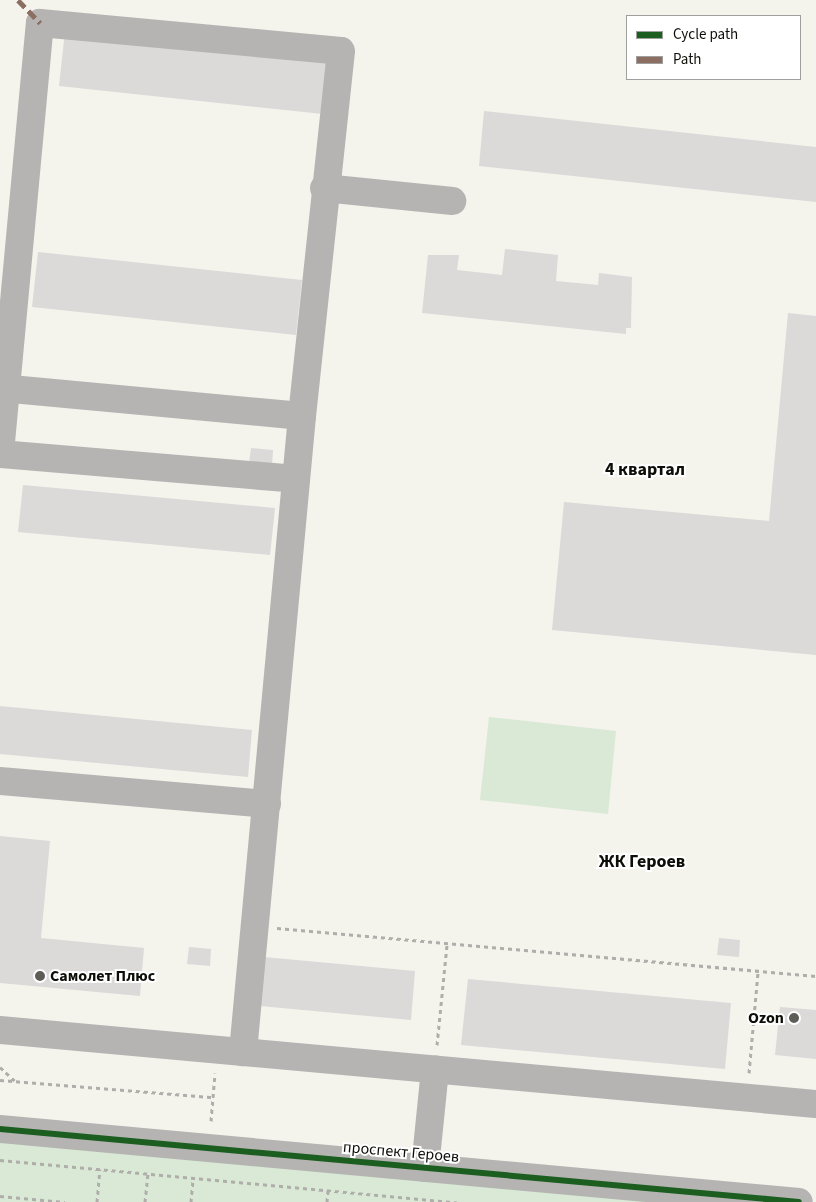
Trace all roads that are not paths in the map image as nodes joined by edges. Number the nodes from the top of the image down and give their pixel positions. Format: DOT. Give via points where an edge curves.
graph roads {
  1 [pos="324,188"];
  2 [pos="452,201"];
  3 [pos="3,388"];
  4 [pos="302,416"];
  5 [pos="0,453"];
  6 [pos="296,479"];
  7 [pos="0,781"];
  8 [pos="267,804"];
  9 [pos="0,1030"];
  10 [pos="230,1051"];
  11 [pos="435,1070"];
  12 [pos="816,1104"];
  13 [pos="0,1129"];
  14 [pos="425,1168"];
  15 [pos="799,1202"];
  1 -- 2 [label="street" via="401,205"];
  1 -- 3 [label="street" via="341,51 40,23"];
  1 -- 4 [label="street"];
  3 -- 4 [label="street"];
  3 -- 5 [label="street"];
  4 -- 6 [label="street"];
  5 -- 6 [label="street"];
  6 -- 8 [label="street"];
  7 -- 8 [label="street"];
  8 -- 10 [label="street" via="257,926"];
  9 -- 10 [label="street"];
  10 -- 11 [label="street"];
  11 -- 12 [label="street"];
  11 -- 14 [label="street"];
  13 -- 14 [label="street, проспект Героев"];
  14 -- 15 [label="street, проспект Героев"];
}
